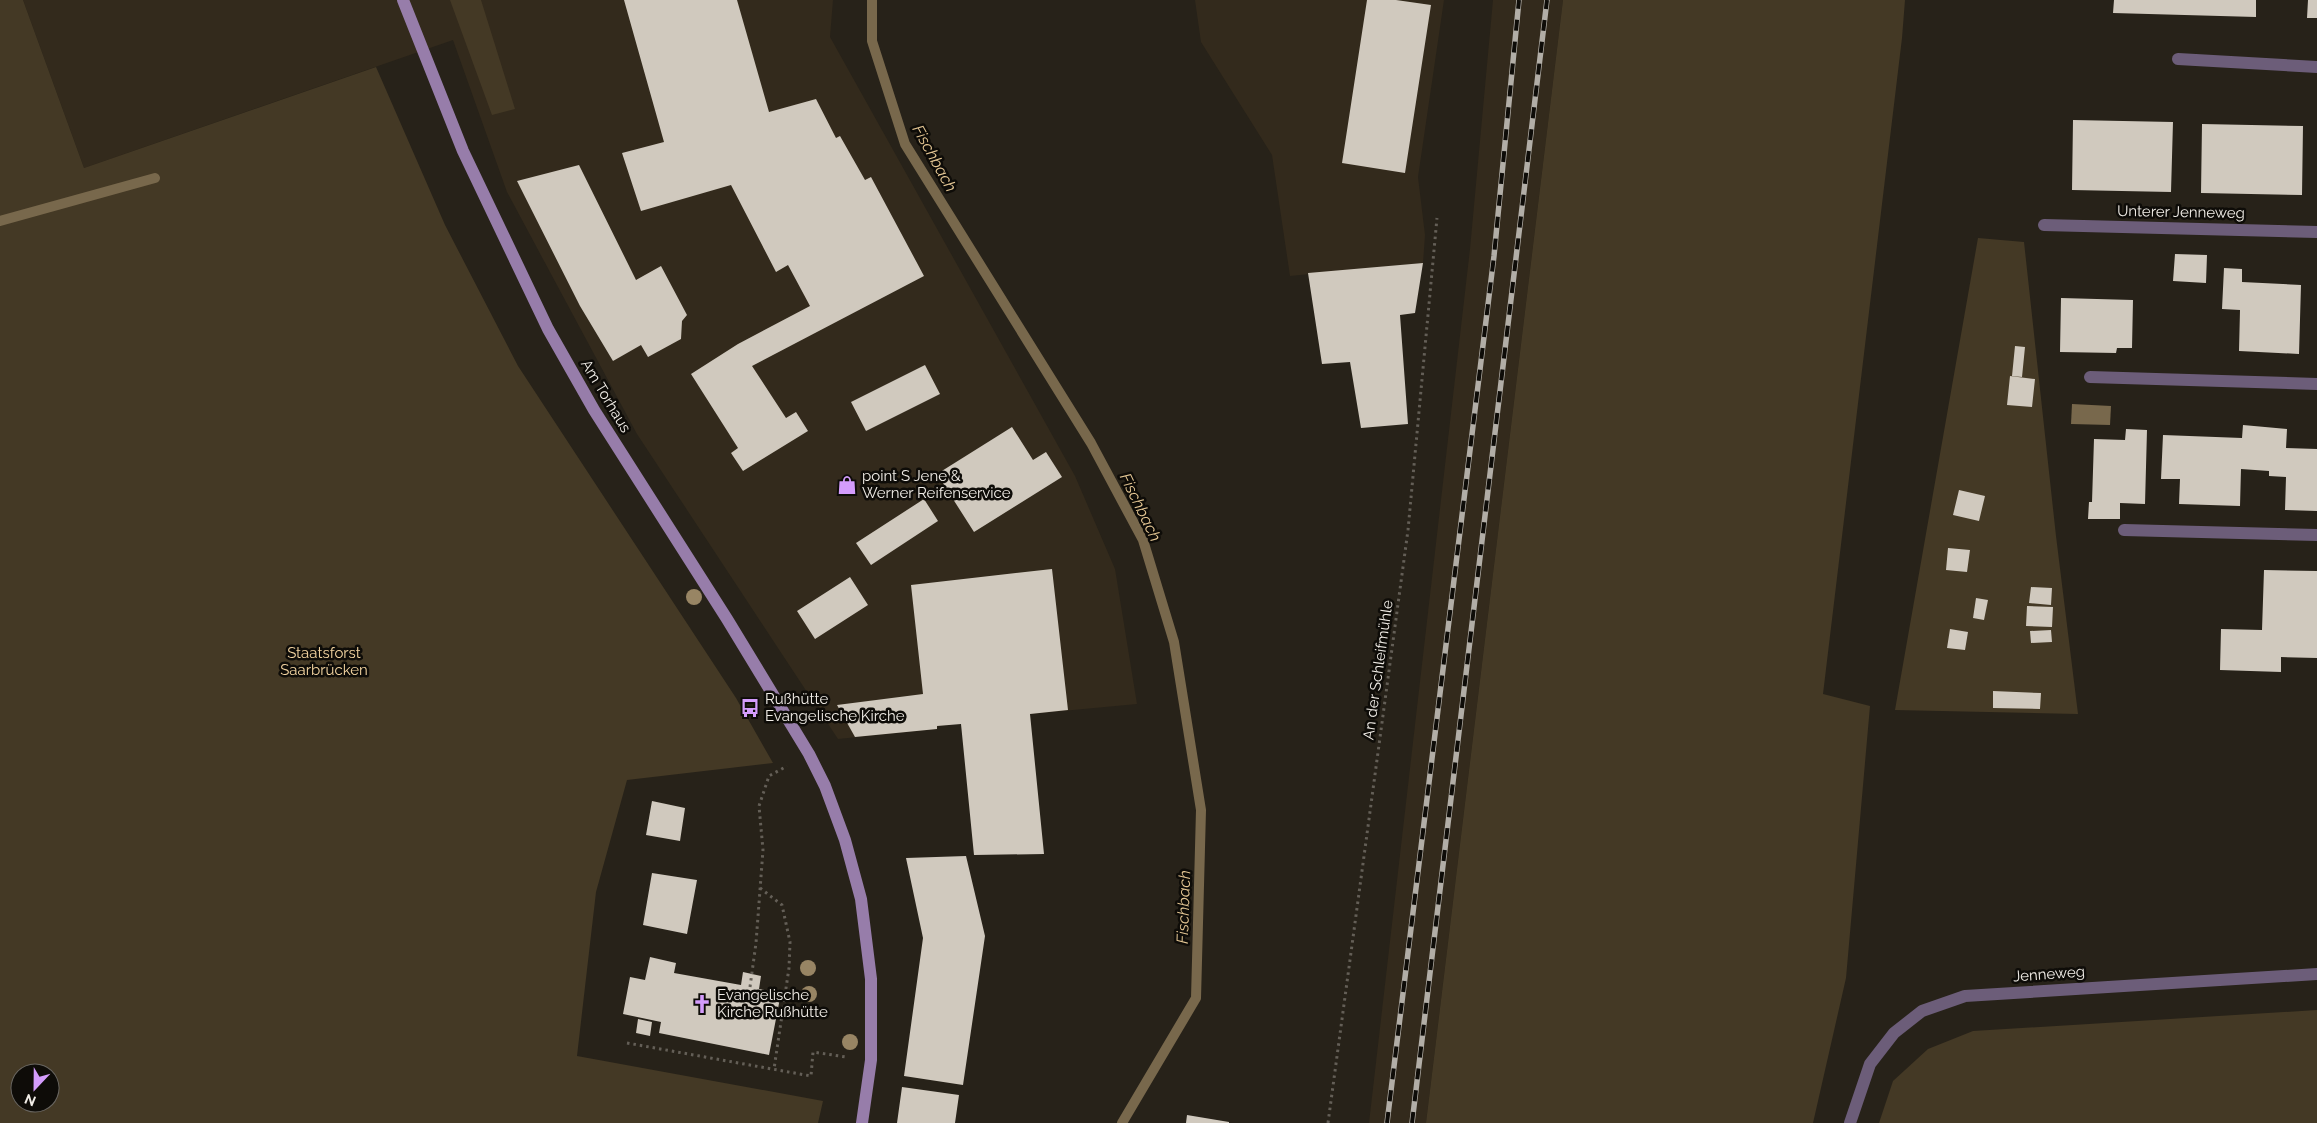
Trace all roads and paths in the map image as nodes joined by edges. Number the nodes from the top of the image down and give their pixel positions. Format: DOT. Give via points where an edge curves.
graph roads {
  1 [pos="403,0"];
  2 [pos="2178,59"];
  3 [pos="2317,67"];
  4 [pos="1437,218"];
  5 [pos="2044,225"];
  6 [pos="2317,232"];
  7 [pos="2090,377"];
  8 [pos="2317,384"];
  9 [pos="2124,530"];
  10 [pos="2317,535"];
  11 [pos="777,771"];
  12 [pos="760,888"];
  13 [pos="2317,974"];
  14 [pos="750,987"];
  15 [pos="627,1043"];
  16 [pos="826,1054"];
  17 [pos="774,1069"];
  18 [pos="862,1123"];
  19 [pos="1328,1123"];
  20 [pos="1850,1123"];
  1 -- 18 [label="main road, Am Torhaus" via="463,151 548,329 594,410 804,746 825,786 845,840 861,899 871,979 871,1060"];
  2 -- 3 [label="street"];
  4 -- 19 [label="path, An der Schleifmühle" via="1408,530"];
  5 -- 6 [label="street, Unterer Jenneweg"];
  7 -- 8 [label="street"];
  9 -- 10 [label="street"];
  11 -- 12 [label="path" via="769,776 759,806"];
  12 -- 14 [label="path"];
  12 -- 17 [label="path" via="782,905 790,942 786,994"];
  13 -- 20 [label="street, Jenneweg" via="1965,996 1922,1011 1894,1033 1870,1064"];
  15 -- 17 [label="path"];
  16 -- 17 [label="path" via="813,1052 811,1076"];
}
